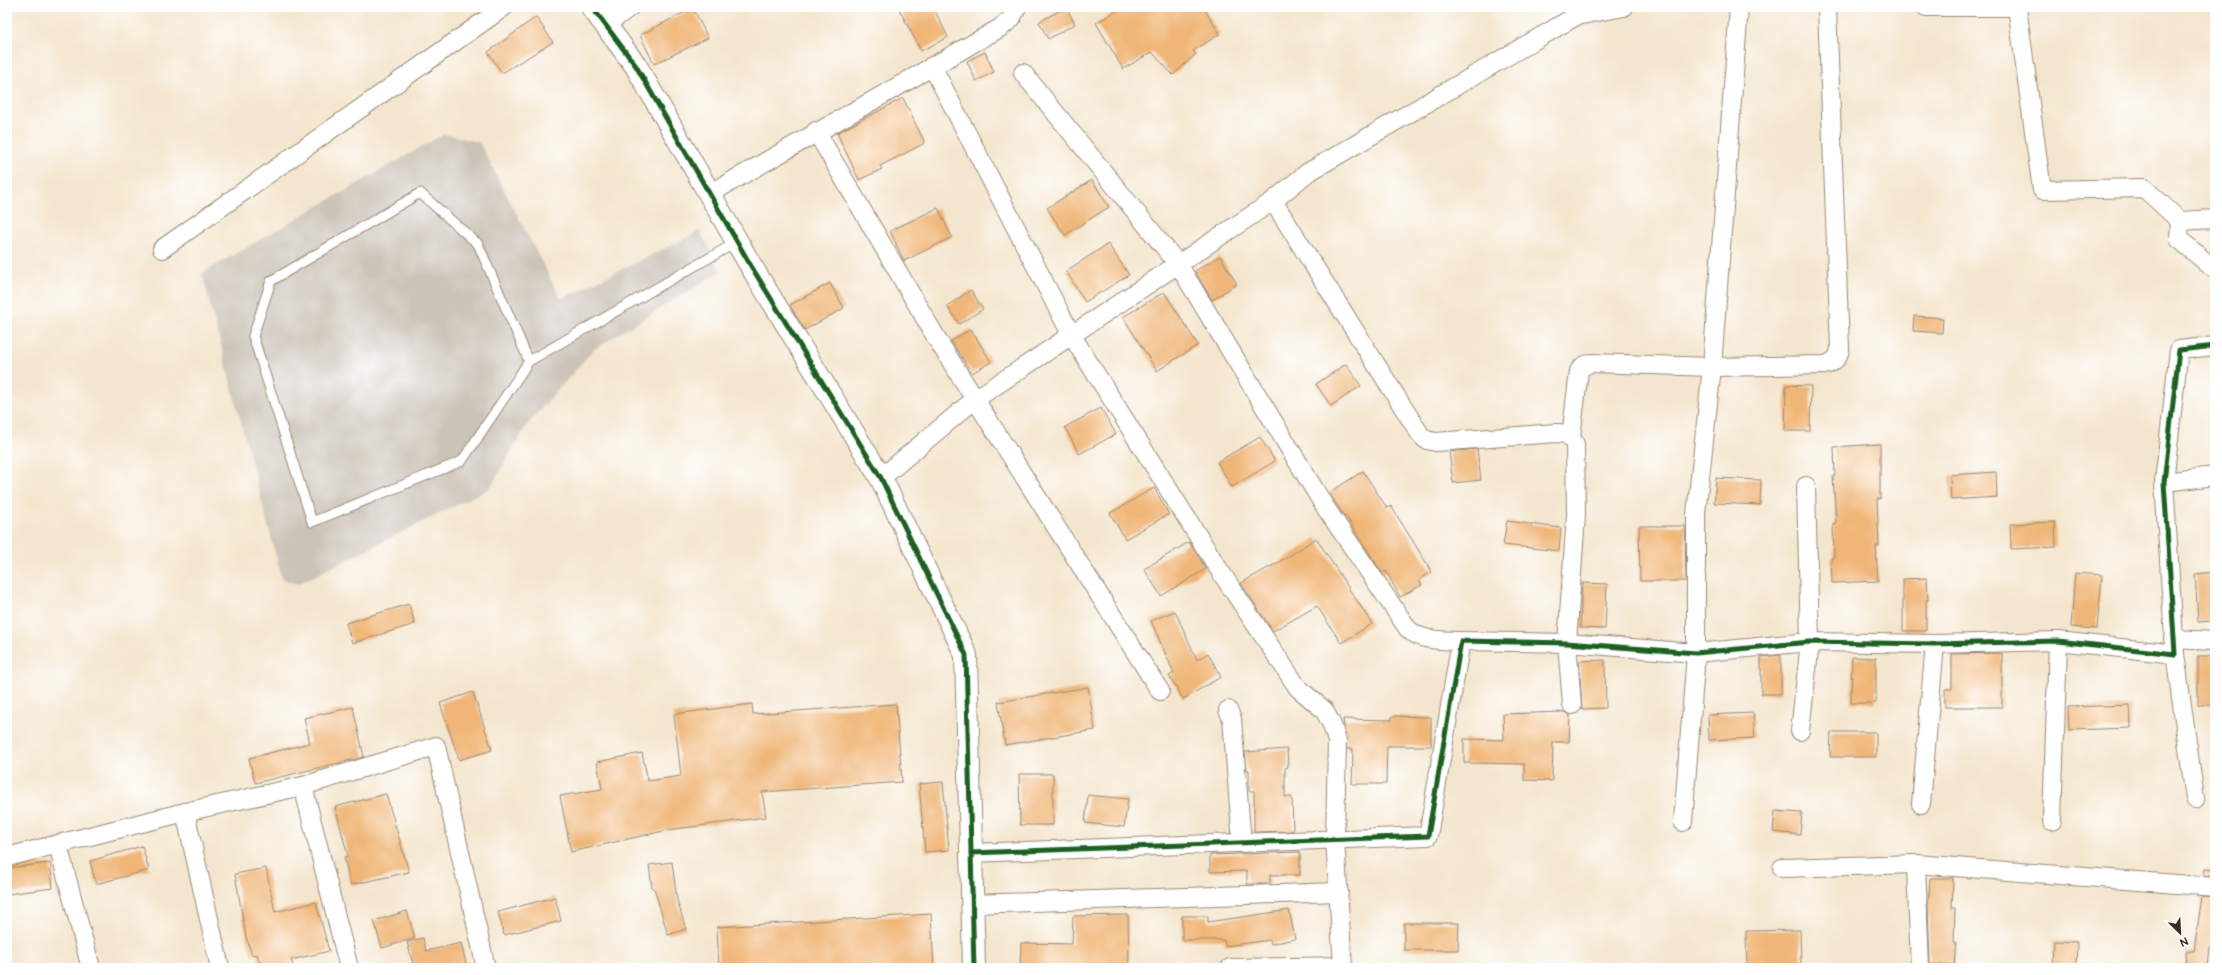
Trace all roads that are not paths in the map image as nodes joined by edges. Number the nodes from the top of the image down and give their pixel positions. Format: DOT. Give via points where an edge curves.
graph roads {
  1 [pos="504,7"];
  2 [pos="592,7"];
  3 [pos="630,7"];
  4 [pos="1017,7"];
  5 [pos="1624,7"];
  6 [pos="1739,7"];
  7 [pos="1827,7"];
  8 [pos="1926,7"];
  9 [pos="2008,7"];
  10 [pos="2017,7"];
  11 [pos="1574,11"];
  12 [pos="606,25"];
  13 [pos="932,66"];
  14 [pos="1023,73"];
  15 [pos="816,131"];
  16 [pos="709,194"];
  17 [pos="1273,201"];
  18 [pos="2215,219"];
  19 [pos="2180,222"];
  20 [pos="737,242"];
  21 [pos="162,249"];
  22 [pos="1178,264"];
  23 [pos="2215,270"];
  24 [pos="1072,336"];
  25 [pos="2215,346"];
  26 [pos="529,361"];
  27 [pos="1712,366"];
  28 [pos="974,400"];
  29 [pos="1571,437"];
  30 [pos="2215,476"];
  31 [pos="881,478"];
  32 [pos="2164,482"];
  33 [pos="1806,486"];
  34 [pos="1461,641"];
  35 [pos="2058,641"];
  36 [pos="2215,641"];
  37 [pos="1810,642"];
  38 [pos="1567,643"];
  39 [pos="1935,644"];
  40 [pos="2174,646"];
  41 [pos="1696,653"];
  42 [pos="1160,691"];
  43 [pos="1572,705"];
  44 [pos="1228,710"];
  45 [pos="1800,731"];
  46 [pos="303,786"];
  47 [pos="2195,799"];
  48 [pos="1920,804"];
  49 [pos="185,812"];
  50 [pos="2052,821"];
  51 [pos="1683,822"];
  52 [pos="1335,839"];
  53 [pos="1242,843"];
  54 [pos="58,845"];
  55 [pos="971,853"];
  56 [pos="7,857"];
  57 [pos="1916,864"];
  58 [pos="1782,868"];
  59 [pos="2215,887"];
  60 [pos="1339,892"];
  61 [pos="972,904"];
  62 [pos="1342,967"];
  63 [pos="91,968"];
  64 [pos="220,968"];
  65 [pos="348,968"];
  66 [pos="486,968"];
  67 [pos="974,968"];
  68 [pos="1230,968"];
  69 [pos="1920,968"];
  1 -- 21 [label="street"];
  2 -- 12 [label="street"];
  3 -- 12 [label="street"];
  4 -- 13 [label="street" via="1011,19 1000,28"];
  5 -- 11 [label="street"];
  6 -- 27 [label="street"];
  7 -- 27 [label="street" via="1840,349 1838,357 1825,365"];
  8 -- 9 [label="street"];
  10 -- 19 [label="street" via="2042,190 2144,188"];
  11 -- 17 [label="street" via="1306,173"];
  12 -- 16 [label="street" via="636,66"];
  13 -- 15 [label="street"];
  13 -- 24 [label="street"];
  14 -- 22 [label="street"];
  15 -- 16 [label="street"];
  15 -- 28 [label="street"];
  16 -- 20 [label="street"];
  17 -- 22 [label="street"];
  17 -- 29 [label="street" via="1426,440 1436,442 1557,433"];
  18 -- 19 [label="street"];
  19 -- 23 [label="street" via="2179,239"];
  20 -- 26 [label="lane"];
  20 -- 31 [label="street"];
  22 -- 24 [label="street"];
  22 -- 34 [label="street" via="1325,507 1408,629 1414,635 1425,638"];
  24 -- 28 [label="street"];
  24 -- 52 [label="street" via="1220,571 1298,688 1324,710 1332,725 1337,740"];
  25 -- 32 [label="street" via="2179,350"];
  26 -- 26 [label="lane" via="462,462 312,522 253,336 271,281 420,193 478,244"];
  27 -- 29 [label="street" via="1583,366 1579,371"];
  27 -- 41 [label="street" via="1696,514"];
  28 -- 31 [label="street"];
  28 -- 42 [label="street"];
  29 -- 38 [label="street" via="1575,444 1576,515"];
  30 -- 32 [label="street"];
  31 -- 55 [label="street" via="966,655"];
  32 -- 40 [label="street"];
  33 -- 37 [label="street"];
  34 -- 38 [label="street"];
  34 -- 52 [label="street" via="1428,836"];
  35 -- 39 [label="street"];
  35 -- 40 [label="street"];
  35 -- 50 [label="street"];
  36 -- 40 [label="street"];
  37 -- 39 [label="street"];
  37 -- 41 [label="street"];
  37 -- 45 [label="street"];
  38 -- 41 [label="street"];
  38 -- 43 [label="street"];
  39 -- 48 [label="street"];
  40 -- 47 [label="street"];
  41 -- 51 [label="street"];
  44 -- 53 [label="street" via="1232,719"];
  46 -- 49 [label="street"];
  46 -- 65 [label="street"];
  46 -- 66 [label="street" via="436,746"];
  49 -- 54 [label="street"];
  49 -- 64 [label="street"];
  52 -- 53 [label="street"];
  52 -- 60 [label="street"];
  53 -- 55 [label="street"];
  54 -- 56 [label="street"];
  54 -- 63 [label="street"];
  55 -- 61 [label="street"];
  57 -- 58 [label="street"];
  57 -- 59 [label="street"];
  57 -- 69 [label="street"];
  60 -- 61 [label="street"];
  60 -- 62 [label="street"];
  61 -- 67 [label="street"];
  62 -- 68 [label="street"];
}
